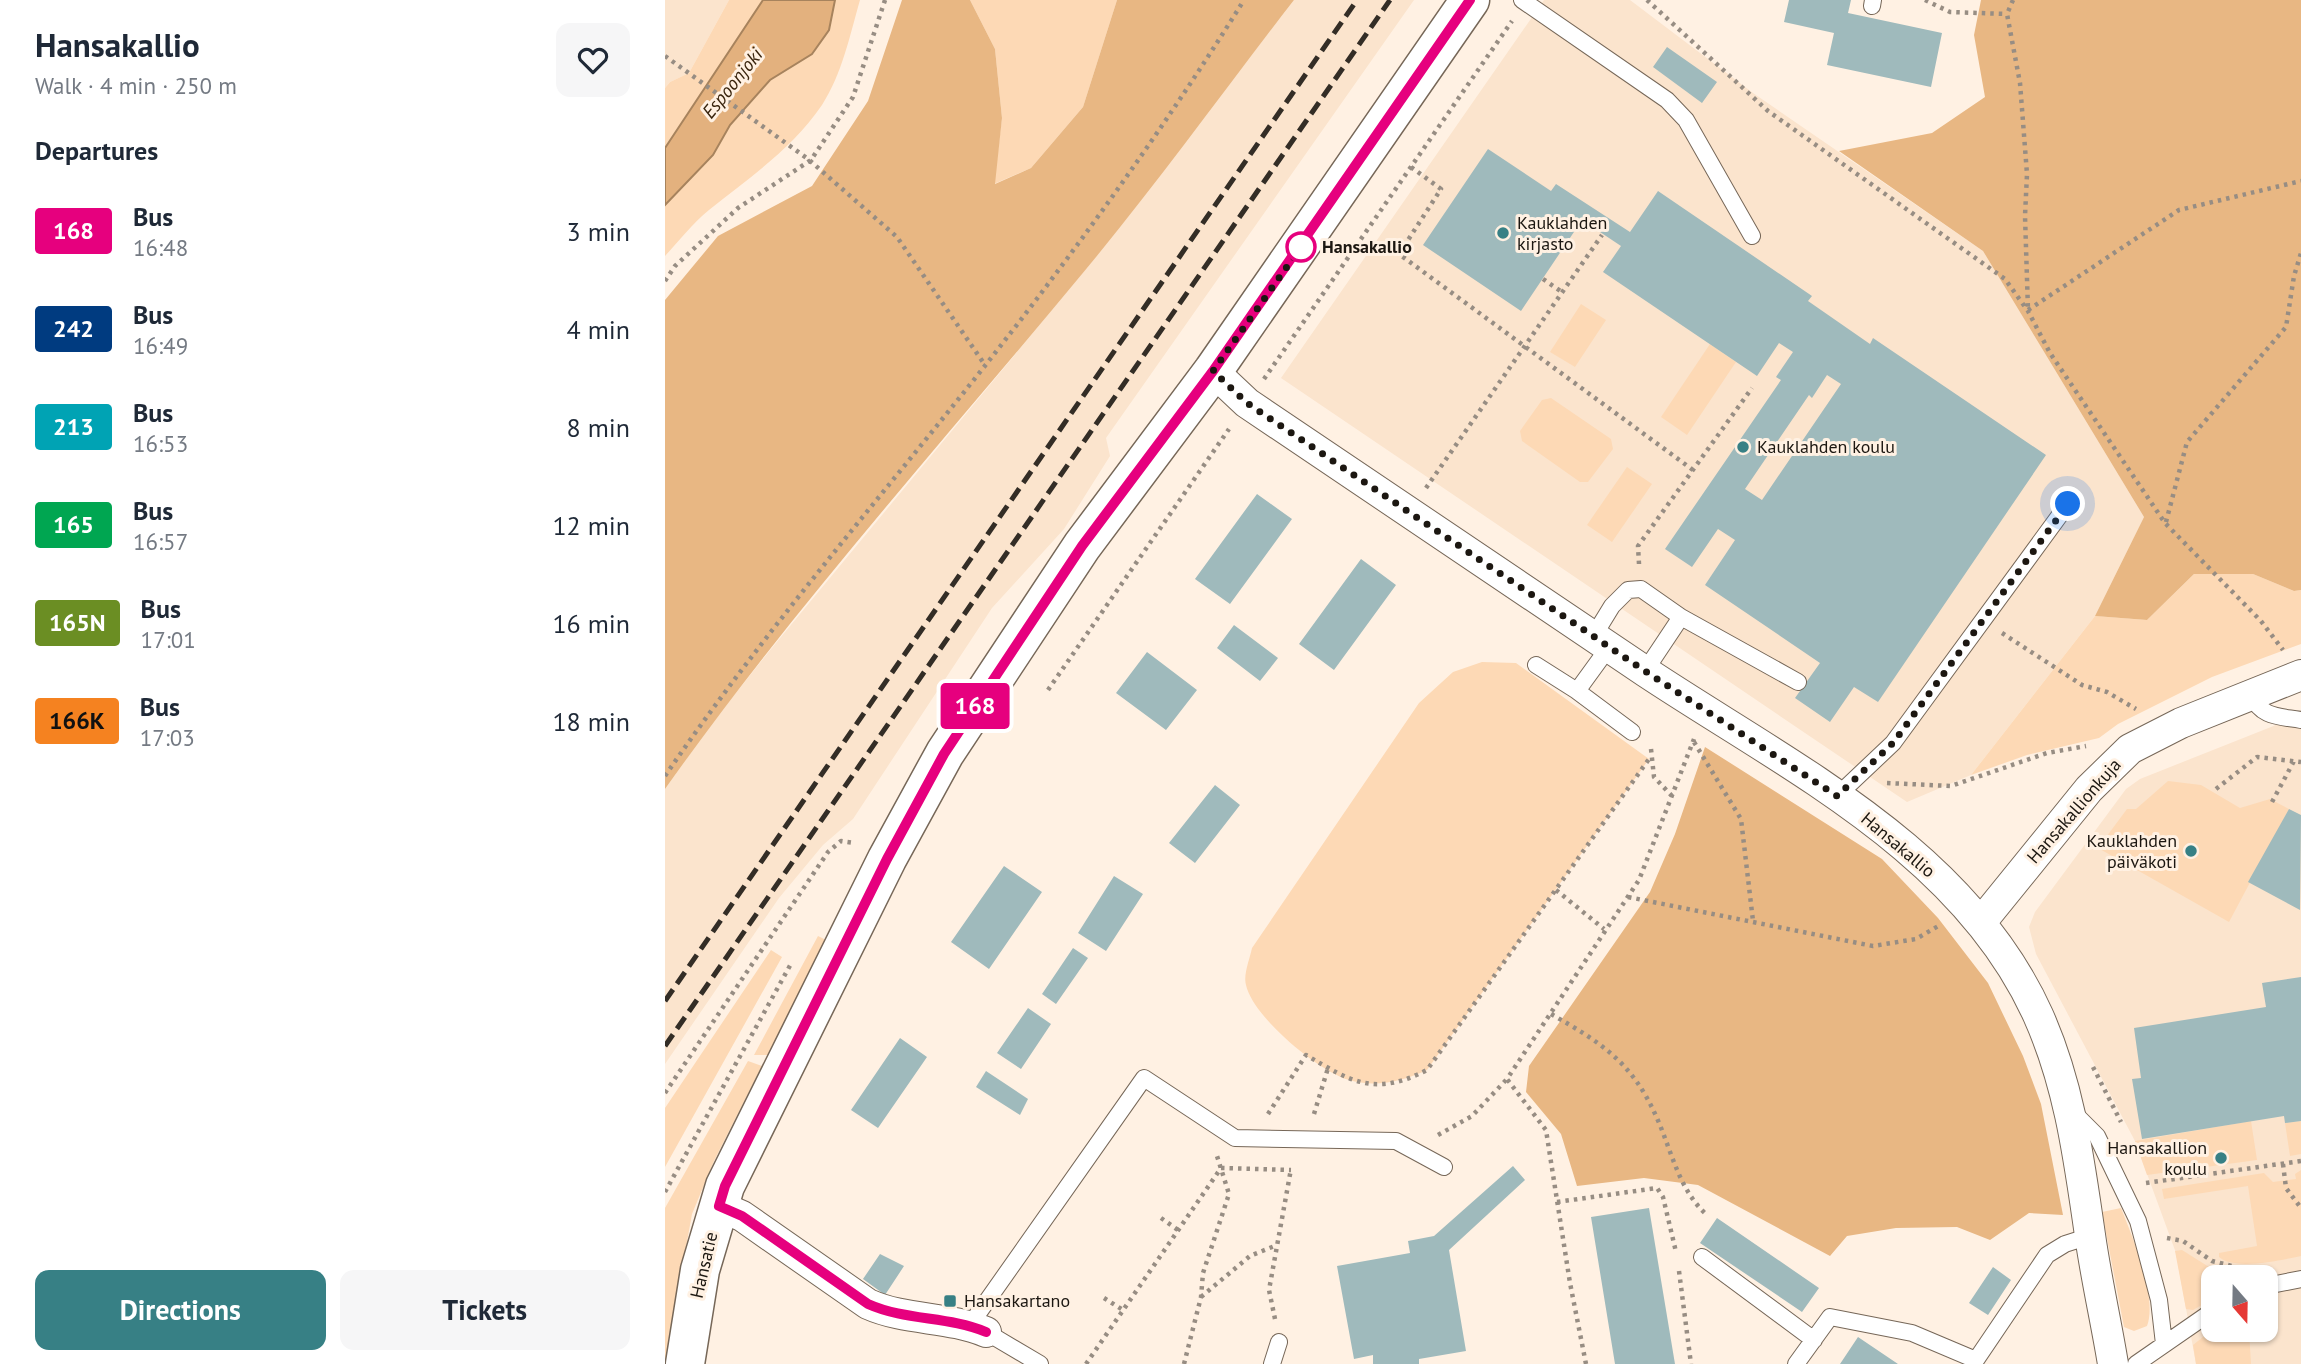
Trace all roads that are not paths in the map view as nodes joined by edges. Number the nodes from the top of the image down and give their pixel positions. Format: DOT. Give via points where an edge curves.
graph roads {
  1 [pos="1470,0"];
  2 [pos="1523,1"];
  3 [pos="1752,236"];
  4 [pos="1213,371"];
  5 [pos="2068,504"];
  6 [pos="1681,617"];
  7 [pos="1601,642"];
  8 [pos="1537,665"];
  9 [pos="2295,667"];
  10 [pos="1645,671"];
  11 [pos="1798,682"];
  12 [pos="1577,691"];
  13 [pos="2251,695"];
  14 [pos="2301,720"];
  15 [pos="1632,733"];
  16 [pos="1837,796"];
  17 [pos="1982,921"];
  18 [pos="2071,1111"];
  19 [pos="1444,1167"];
  20 [pos="719,1206"];
  21 [pos="2090,1236"];
  22 [pos="1702,1257"];
  23 [pos="2301,1279"];
  24 [pos="2279,1283"];
  25 [pos="2201,1319"];
  26 [pos="978,1329"];
  27 [pos="1814,1340"];
  28 [pos="1279,1342"];
  29 [pos="2164,1344"];
  30 [pos="685,1364"];
  31 [pos="1040,1364"];
  32 [pos="1272,1364"];
  33 [pos="1796,1364"];
  34 [pos="2113,1364"];
  35 [pos="2136,1364"];
  1 -- 4 [label="main road, Hansatie"];
  2 -- 3 [label="lane" via="1667,100 1686,120"];
  4 -- 7 [label="street, Hansakallio" via="1247,403"];
  4 -- 20 [label="main road, Hansatie" via="1082,546 944,754 752,1127"];
  5 -- 16 [label="lane" via="1893,743"];
  6 -- 7 [label="lane" via="1641,589 1628,590 1612,606"];
  6 -- 10 [label="lane"];
  6 -- 11 [label="lane"];
  7 -- 10 [label="street, Hansakallio"];
  7 -- 12 [label="lane"];
  8 -- 12 [label="lane"];
  9 -- 13 [label="street, Hansakallionkuja"];
  10 -- 16 [label="street, Hansakallio"];
  12 -- 15 [label="lane"];
  13 -- 14 [label="lane" via="2266,715"];
  13 -- 17 [label="street, Hansakallionkuja" via="2130,748 2089,789"];
  16 -- 17 [label="street, Hansakallio" via="1924,865"];
  17 -- 18 [label="street, Hansakallio" via="2039,1016"];
  18 -- 21 [label="street, Hansakallio"];
  18 -- 29 [label="lane" via="2097,1136 2137,1221 2159,1300"];
  19 -- 26 [label="lane" via="1396,1141 1235,1138 1144,1078"];
  20 -- 26 [label="street" via="742,1216 868,1304 891,1314"];
  20 -- 30 [label="main road, Hansatie" via="700,1270"];
  21 -- 27 [label="lane" via="2047,1255 1976,1360 1912,1333 1830,1317"];
  21 -- 34 [label="street, Hansakallio"];
  22 -- 27 [label="lane"];
  23 -- 24 [label="lane"];
  25 -- 29 [label="lane"];
  26 -- 31 [label="lane"];
  27 -- 33 [label="lane"];
  28 -- 32 [label="lane"];
  29 -- 35 [label="lane"];
}
